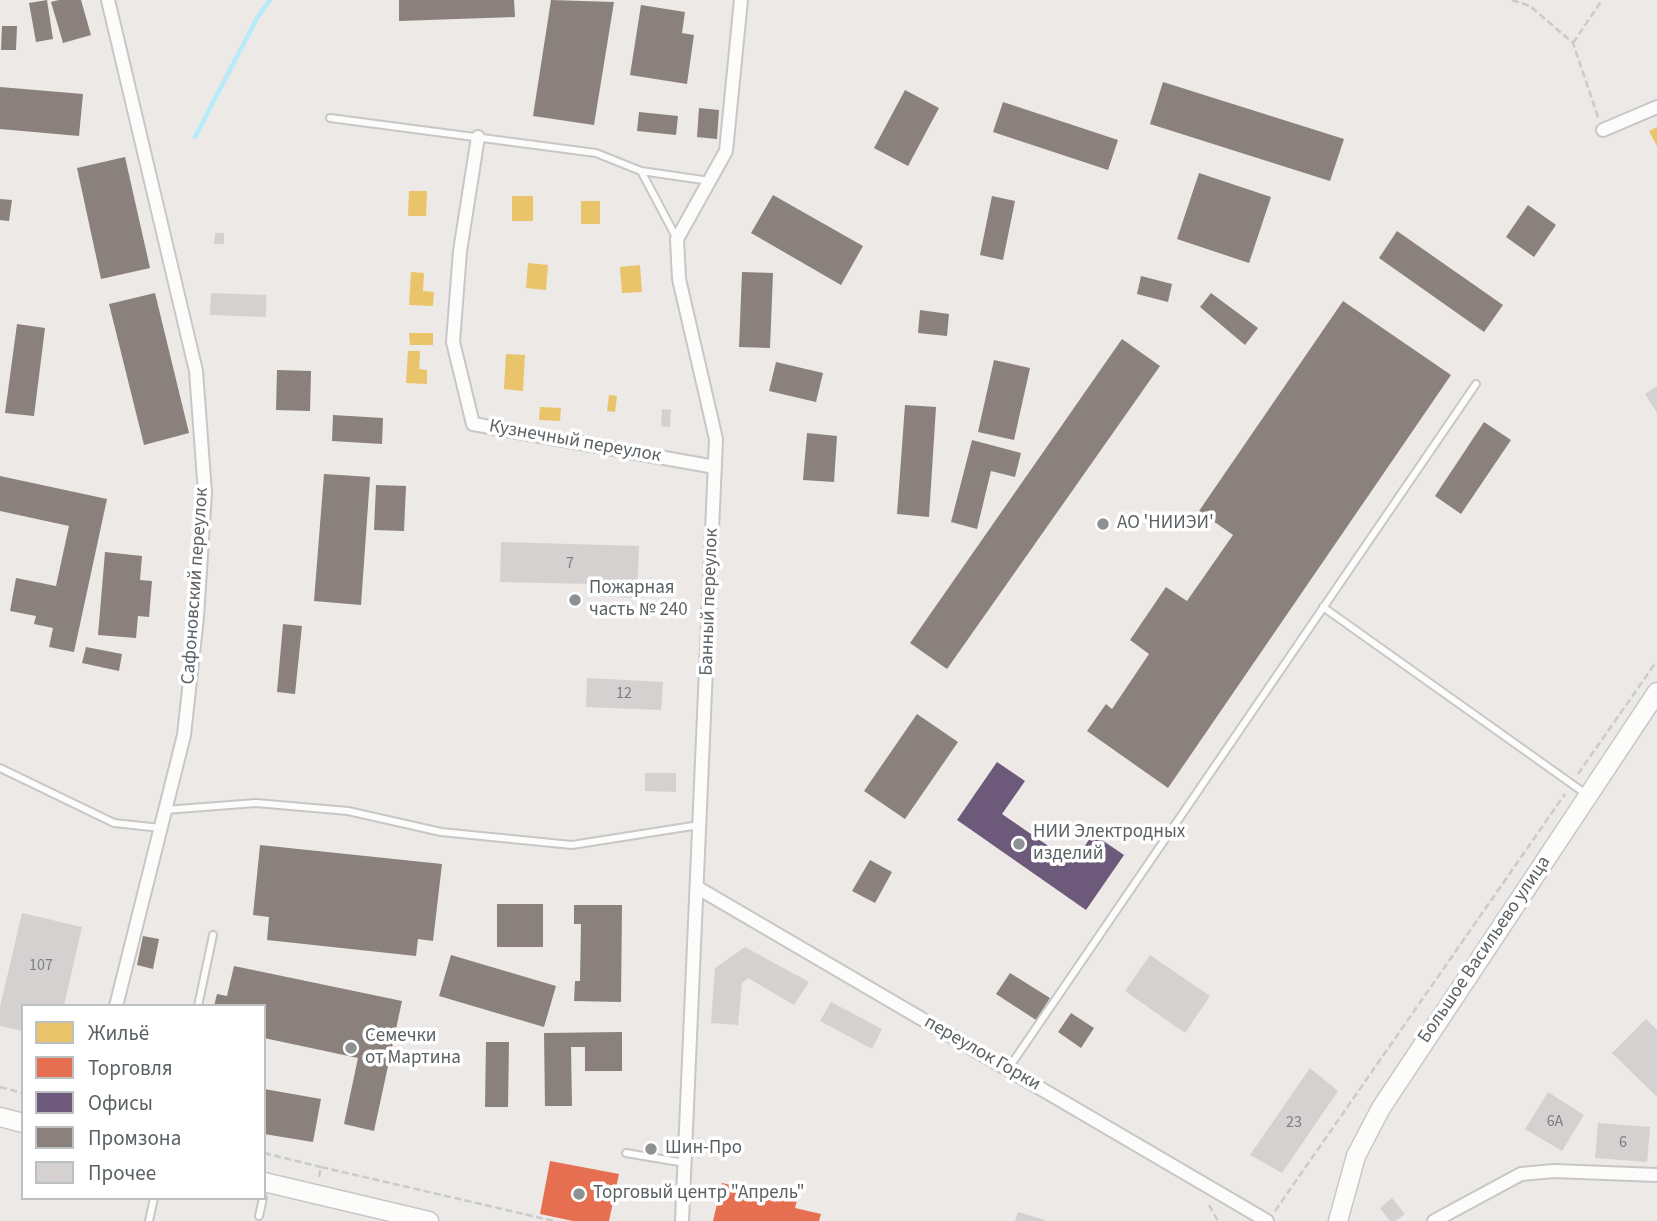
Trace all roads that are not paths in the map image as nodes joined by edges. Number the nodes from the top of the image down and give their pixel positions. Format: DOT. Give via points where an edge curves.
graph roads {
  1 [pos="108,0"];
  2 [pos="741,0"];
  3 [pos="1657,107"];
  4 [pos="330,118"];
  5 [pos="1603,130"];
  6 [pos="478,137"];
  7 [pos="641,171"];
  8 [pos="710,181"];
  9 [pos="677,239"];
  10 [pos="1476,384"];
  11 [pos="715,467"];
  12 [pos="1323,607"];
  13 [pos="1657,692"];
  14 [pos="0,768"];
  15 [pos="1588,795"];
  16 [pos="165,810"];
  17 [pos="701,824"];
  18 [pos="161,828"];
  19 [pos="698,888"];
  20 [pos="213,935"];
  21 [pos="117,1004"];
  22 [pos="198,1004"];
  23 [pos="1008,1069"];
  24 [pos="0,1117"];
  25 [pos="21,1122"];
  26 [pos="626,1153"];
  27 [pos="685,1163"];
  28 [pos="1657,1175"];
  29 [pos="266,1189"];
  30 [pos="154,1200"];
  31 [pos="263,1200"];
  32 [pos="259,1216"];
  33 [pos="149,1221"];
  34 [pos="429,1221"];
  35 [pos="682,1221"];
  36 [pos="1268,1221"];
  37 [pos="1338,1221"];
  38 [pos="1434,1221"];
  1 -- 16 [label="street, Сафоновский переулок" via="196,371 205,493 184,735"];
  2 -- 8 [label="street" via="726,151"];
  3 -- 5 [label="street"];
  4 -- 6 [label="lane"];
  6 -- 7 [label="lane" via="596,153"];
  6 -- 11 [label="street, Кузнечный переулок" via="460,251 453,342 473,424"];
  7 -- 8 [label="lane"];
  7 -- 9 [label="lane"];
  8 -- 9 [label="street"];
  9 -- 11 [label="street, Банный переулок" via="679,279 716,439"];
  10 -- 12 [label="lane"];
  11 -- 17 [label="street, Банный переулок"];
  12 -- 15 [label="lane"];
  12 -- 23 [label="lane"];
  13 -- 15 [label="main road, Большое Васильево улица"];
  14 -- 18 [label="lane" via="114,823"];
  15 -- 37 [label="main road, Большое Васильево улица" via="1366,1133"];
  16 -- 17 [label="lane" via="256,803 308,807 441,832 572,845"];
  16 -- 18 [label="street, Сафоновский переулок"];
  17 -- 19 [label="street, Банный переулок"];
  18 -- 21 [label="street, Сафоновский переулок"];
  19 -- 23 [label="street, переулок Горки"];
  19 -- 27 [label="street, Банный переулок"];
  20 -- 22 [label="lane"];
  23 -- 36 [label="street, переулок Горки"];
  24 -- 25 [label="main road"];
  26 -- 27 [label="lane"];
  27 -- 35 [label="street, Банный переулок"];
  28 -- 38 [label="street" via="1521,1174"];
  29 -- 34 [label="main road" via="315,1194"];
  30 -- 33 [label="lane"];
  31 -- 32 [label="lane"];
}
